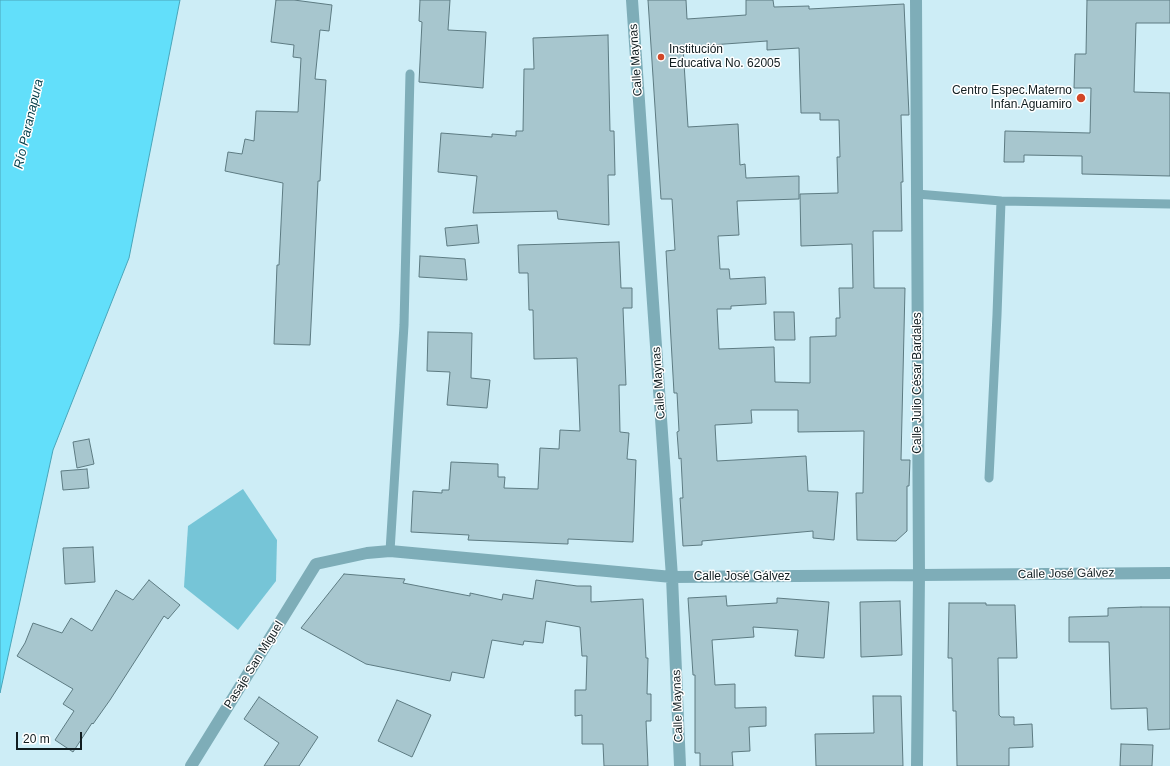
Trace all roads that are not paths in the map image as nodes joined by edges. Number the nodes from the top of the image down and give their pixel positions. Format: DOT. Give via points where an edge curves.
graph roads {
  1 [pos="632,0"];
  2 [pos="916,0"];
  3 [pos="410,74"];
  4 [pos="917,194"];
  5 [pos="1001,201"];
  6 [pos="1170,204"];
  7 [pos="989,478"];
  8 [pos="390,551"];
  9 [pos="316,564"];
  10 [pos="1170,573"];
  11 [pos="919,575"];
  12 [pos="672,577"];
  13 [pos="191,766"];
  14 [pos="680,766"];
  15 [pos="917,766"];
  1 -- 12 [label="street, Calle Maynas"];
  2 -- 4 [label="street, Calle Julio César Bardales"];
  3 -- 8 [label="lane" via="404,325"];
  4 -- 5 [label="lane"];
  4 -- 11 [label="street, Calle Julio César Bardales"];
  5 -- 6 [label="lane"];
  5 -- 7 [label="lane"];
  8 -- 9 [label="street, Calle José Gálvez" via="367,553"];
  8 -- 12 [label="street, Calle José Gálvez"];
  9 -- 13 [label="street, Pasaje San Miguel"];
  10 -- 11 [label="street, Calle José Gálvez"];
  11 -- 12 [label="street, Calle José Gálvez"];
  11 -- 15 [label="street, Calle Julio César Bardales"];
  12 -- 14 [label="street, Calle Maynas"];
}
